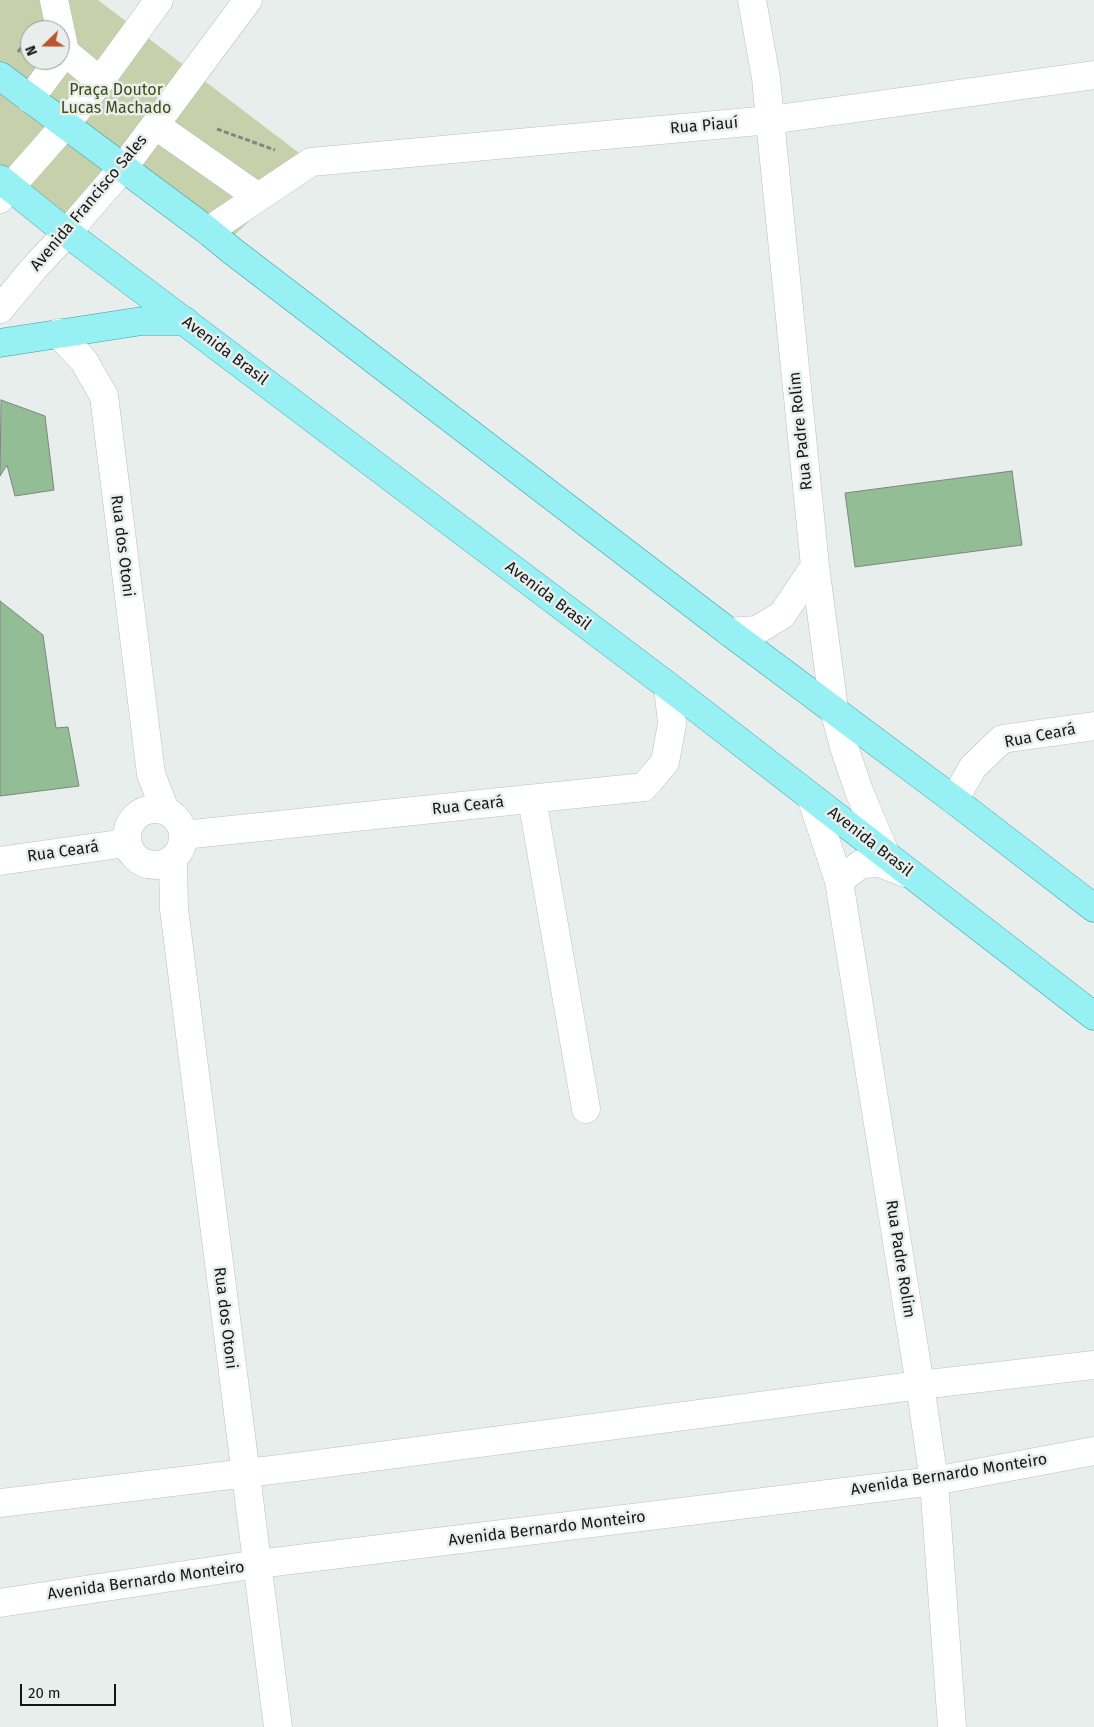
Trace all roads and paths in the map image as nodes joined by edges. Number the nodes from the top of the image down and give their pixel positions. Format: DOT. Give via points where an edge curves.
graph roads {
  1 [pos="54,0"];
  2 [pos="159,0"];
  3 [pos="248,0"];
  4 [pos="752,0"];
  5 [pos="56,20"];
  6 [pos="70,63"];
  7 [pos="51,70"];
  8 [pos="1094,75"];
  9 [pos="0,76"];
  10 [pos="100,81"];
  11 [pos="30,99"];
  12 [pos="770,120"];
  13 [pos="65,125"];
  14 [pos="155,125"];
  15 [pos="212,127"];
  16 [pos="312,162"];
  17 [pos="123,168"];
  18 [pos="3,188"];
  19 [pos="258,197"];
  20 [pos="208,231"];
  21 [pos="67,233"];
  22 [pos="0,310"];
  23 [pos="185,321"];
  24 [pos="58,333"];
  25 [pos="0,343"];
  26 [pos="815,566"];
  27 [pos="729,632"];
  28 [pos="668,686"];
  29 [pos="834,709"];
  30 [pos="1094,726"];
  31 [pos="811,797"];
  32 [pos="532,799"];
  33 [pos="954,800"];
  34 [pos="154,810"];
  35 [pos="126,844"];
  36 [pos="885,853"];
  37 [pos="171,854"];
  38 [pos="0,861"];
  39 [pos="913,875"];
  40 [pos="839,881"];
  41 [pos="1094,908"];
  42 [pos="1094,1016"];
  43 [pos="586,1109"];
  44 [pos="1094,1365"];
  45 [pos="920,1384"];
  46 [pos="1094,1451"];
  47 [pos="245,1473"];
  48 [pos="934,1480"];
  49 [pos="0,1503"];
  50 [pos="258,1564"];
  51 [pos="0,1603"];
  52 [pos="278,1727"];
  53 [pos="952,1727"];
  1 -- 5 [label="street"];
  2 -- 10 [label="street"];
  3 -- 14 [label="street, Avenida Francisco Sales"];
  4 -- 12 [label="street, Rua Padre Rolim"];
  6 -- 10 [label="street"];
  7 -- 11 [label="street"];
  8 -- 12 [label="street, Rua Piauí"];
  9 -- 11 [label="main road"];
  10 -- 13 [label="street"];
  11 -- 13 [label="main road"];
  12 -- 16 [label="street, Rua Piauí"];
  12 -- 26 [label="street, Rua Padre Rolim"];
  13 -- 17 [label="main road"];
  13 -- 18 [label="street"];
  14 -- 17 [label="street, Avenida Francisco Sales"];
  14 -- 19 [label="street"];
  15 -- 16 [label="path"];
  16 -- 19 [label="street"];
  17 -- 20 [label="main road"];
  17 -- 21 [label="street, Avenida Francisco Sales"];
  18 -- 21 [label="main road, Avenida Brasil"];
  19 -- 20 [label="street"];
  20 -- 27 [label="main road"];
  21 -- 22 [label="street, Avenida Francisco Sales" via="34,267"];
  21 -- 23 [label="main road, Avenida Brasil"];
  23 -- 24 [label="main road" via="142,321"];
  23 -- 28 [label="main road, Avenida Brasil"];
  24 -- 25 [label="main road"];
  24 -- 34 [label="street, Rua dos Otoni" via="84,361 104,396"];
  26 -- 27 [label="street" via="782,615 757,630"];
  26 -- 29 [label="street, Rua Padre Rolim"];
  27 -- 29 [label="main road"];
  28 -- 31 [label="main road, Avenida Brasil"];
  28 -- 32 [label="street, Rua Ceará" via="672,724 665,762 644,787"];
  29 -- 33 [label="main road"];
  29 -- 36 [label="street, Rua Padre Rolim" via="859,791"];
  30 -- 33 [label="street, Rua Ceará" via="1002,740 973,767"];
  31 -- 36 [label="main road, Avenida Brasil"];
  31 -- 40 [label="street, Rua Padre Rolim"];
  32 -- 37 [label="street, Rua Ceará"];
  32 -- 43 [label="street"];
  33 -- 41 [label="main road"];
  34 -- 35 [label="street" via="133,819 127,830"];
  34 -- 37 [label="street" via="178,820 182,827"];
  35 -- 37 [label="street" via="130,853 146,865"];
  35 -- 38 [label="street, Rua Ceará"];
  36 -- 39 [label="main road, Avenida Brasil"];
  37 -- 47 [label="street, Rua dos Otoni" via="174,909"];
  39 -- 40 [label="street" via="880,863 861,864"];
  39 -- 42 [label="main road, Avenida Brasil"];
  40 -- 45 [label="street, Rua Padre Rolim"];
  44 -- 45 [label="street"];
  45 -- 47 [label="street"];
  45 -- 48 [label="street, Rua Padre Rolim"];
  46 -- 48 [label="street, Avenida Bernardo Monteiro"];
  47 -- 49 [label="street"];
  47 -- 50 [label="street, Rua dos Otoni"];
  48 -- 50 [label="street, Avenida Bernardo Monteiro"];
  48 -- 53 [label="street, Rua Padre Rolim"];
  50 -- 51 [label="street, Avenida Bernardo Monteiro"];
  50 -- 52 [label="street, Rua dos Otoni"];
}
